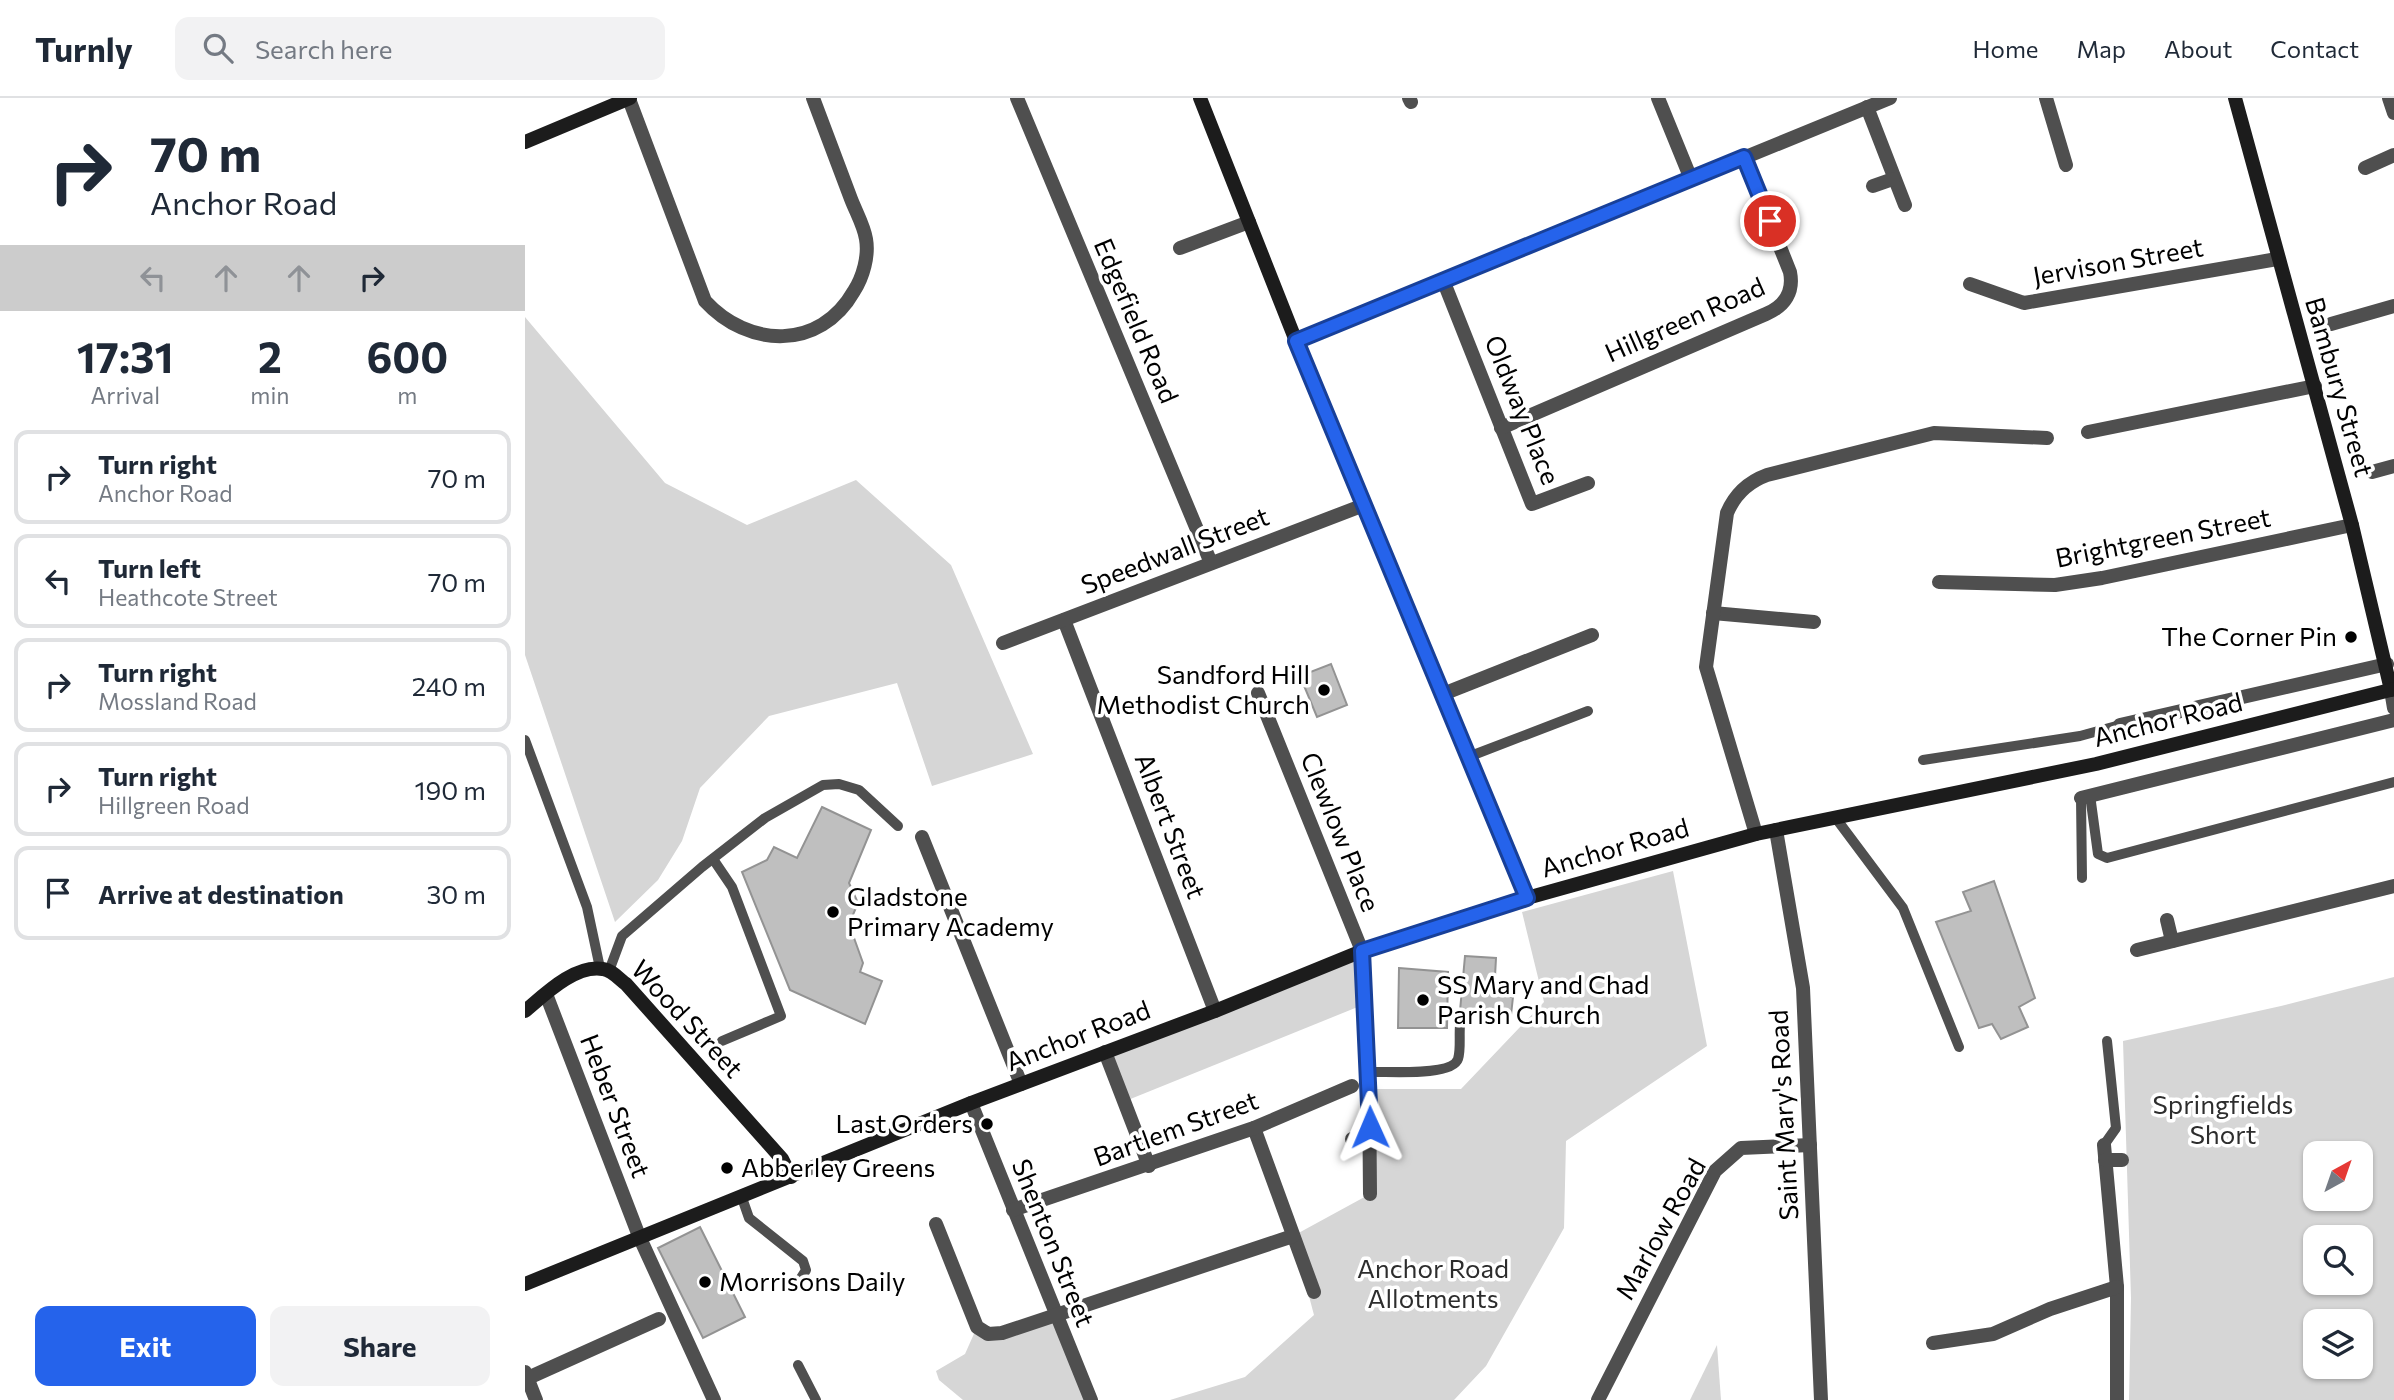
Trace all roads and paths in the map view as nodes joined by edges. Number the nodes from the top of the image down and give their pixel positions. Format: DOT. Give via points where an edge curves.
graph roads {
  1 [pos="629,98"];
  2 [pos="813,98"];
  3 [pos="1017,98"];
  4 [pos="1200,98"];
  5 [pos="1658,98"];
  6 [pos="1890,98"];
  7 [pos="2046,98"];
  8 [pos="2235,98"];
  9 [pos="2389,98"];
  10 [pos="1867,107"];
  11 [pos="2394,113"];
  12 [pos="525,142"];
  13 [pos="2394,155"];
  14 [pos="1744,157"];
  15 [pos="2066,165"];
  16 [pos="2365,167"];
  17 [pos="1691,179"];
  18 [pos="1893,179"];
  19 [pos="1873,186"];
  20 [pos="1905,205"];
  21 [pos="1249,222"];
  22 [pos="1180,248"];
  23 [pos="2277,259"];
  24 [pos="1443,280"];
  25 [pos="1970,284"];
  26 [pos="2394,306"];
  27 [pos="2331,324"];
  28 [pos="1296,341"];
  29 [pos="2315,386"];
  30 [pos="1501,428"];
  31 [pos="2088,432"];
  32 [pos="2047,439"];
  33 [pos="2394,466"];
  34 [pos="2372,472"];
  35 [pos="1588,483"];
  36 [pos="1364,505"];
  37 [pos="2352,525"];
  38 [pos="1211,563"];
  39 [pos="1939,582"];
  40 [pos="1713,613"];
  41 [pos="1064,620"];
  42 [pos="1814,622"];
  43 [pos="1592,635"];
  44 [pos="1003,643"];
  45 [pos="2387,664"];
  46 [pos="2393,689"];
  47 [pos="1258,693"];
  48 [pos="1443,694"];
  49 [pos="2394,708"];
  50 [pos="1588,711"];
  51 [pos="2394,720"];
  52 [pos="2120,725"];
  53 [pos="525,740"];
  54 [pos="1468,757"];
  55 [pos="1923,760"];
  56 [pos="2394,782"];
  57 [pos="2085,797"];
  58 [pos="1835,817"];
  59 [pos="898,826"];
  60 [pos="1776,830"];
  61 [pos="1756,834"];
  62 [pos="922,837"];
  63 [pos="713,859"];
  64 [pos="2082,878"];
  65 [pos="2394,886"];
  66 [pos="1527,898"];
  67 [pos="2168,920"];
  68 [pos="2172,942"];
  69 [pos="2137,950"];
  70 [pos="1362,951"];
  71 [pos="605,969"];
  72 [pos="546,994"];
  73 [pos="1215,1011"];
  74 [pos="525,1012"];
  75 [pos="1459,1026"];
  76 [pos="722,1041"];
  77 [pos="2107,1041"];
  78 [pos="1959,1047"];
  79 [pos="1105,1052"];
  80 [pos="1369,1072"];
  81 [pos="1021,1084"];
  82 [pos="1352,1086"];
  83 [pos="971,1103"];
  84 [pos="1254,1128"];
  85 [pos="1352,1139"];
  86 [pos="1370,1139"];
  87 [pos="1810,1145"];
  88 [pos="2104,1152"];
  89 [pos="2122,1160"];
  90 [pos="1149,1166"];
  91 [pos="791,1177"];
  92 [pos="1370,1194"];
  93 [pos="741,1195"];
  94 [pos="1013,1210"];
  95 [pos="936,1224"];
  96 [pos="639,1236"];
  97 [pos="1293,1236"];
  98 [pos="801,1278"];
  99 [pos="525,1284"];
  100 [pos="2117,1287"];
  101 [pos="1314,1292"];
  102 [pos="1054,1314"];
  103 [pos="659,1319"];
  104 [pos="1933,1343"];
  105 [pos="799,1365"];
  106 [pos="527,1375"];
  107 [pos="535,1400"];
  108 [pos="712,1400"];
  109 [pos="816,1400"];
  110 [pos="1091,1400"];
  111 [pos="1598,1400"];
  112 [pos="1821,1400"];
  113 [pos="2117,1400"];
  1 -- 2 [label="street" via="705,301 734,326 771,337 801,333 829,320 851,298 866,255 866,239"];
  1 -- 12 [label="main road"];
  3 -- 38 [label="street, Edgefield Road"];
  4 -- 21 [label="main road"];
  5 -- 17 [label="street"];
  6 -- 10 [label="street"];
  7 -- 15 [label="street"];
  8 -- 23 [label="main road, Bambury Street"];
  9 -- 11 [label="street"];
  10 -- 14 [label="street"];
  10 -- 18 [label="street"];
  13 -- 16 [label="street"];
  14 -- 17 [label="street"];
  14 -- 30 [label="street, Hillgreen Road" via="1790,272 1791,288 1784,302 1773,311"];
  17 -- 24 [label="street"];
  18 -- 19 [label="street"];
  18 -- 20 [label="street"];
  21 -- 22 [label="street"];
  21 -- 28 [label="main road"];
  23 -- 25 [label="street, Jervison Street" via="2024,303"];
  23 -- 29 [label="main road, Bambury Street"];
  24 -- 28 [label="street"];
  24 -- 30 [label="street, Oldway Place"];
  26 -- 27 [label="street"];
  28 -- 36 [label="main road"];
  29 -- 31 [label="street"];
  29 -- 37 [label="main road, Bambury Street"];
  30 -- 35 [label="street, Oldway Place" via="1532,504"];
  32 -- 40 [label="street" via="1934,433 1759,478 1743,489 1727,513"];
  33 -- 34 [label="street"];
  36 -- 38 [label="street, Speedwall Street"];
  36 -- 48 [label="main road"];
  37 -- 39 [label="street, Brightgreen Street" via="2055,585"];
  37 -- 45 [label="main road, Bambury Street"];
  38 -- 41 [label="street, Speedwall Street"];
  40 -- 42 [label="street"];
  40 -- 61 [label="street" via="1706,667"];
  41 -- 44 [label="street, Speedwall Street"];
  41 -- 73 [label="street, Albert Street"];
  43 -- 48 [label="street"];
  45 -- 46 [label="main road, Bambury Street"];
  45 -- 52 [label="street"];
  46 -- 49 [label="street"];
  46 -- 58 [label="main road, Anchor Road" via="2096,764"];
  47 -- 70 [label="street, Clewlow Place"];
  48 -- 54 [label="main road"];
  50 -- 54 [label="lane"];
  51 -- 57 [label="street"];
  52 -- 55 [label="lane" via="2080,736"];
  53 -- 71 [label="lane"];
  54 -- 66 [label="main road"];
  56 -- 57 [label="lane" via="2107,858 2098,854"];
  57 -- 64 [label="lane"];
  58 -- 60 [label="main road, Anchor Road"];
  58 -- 78 [label="lane" via="1903,908"];
  59 -- 63 [label="lane" via="859,790 823,785 765,818"];
  60 -- 61 [label="main road, Anchor Road"];
  60 -- 87 [label="street, Saint Mary's Road" via="1803,988"];
  61 -- 66 [label="main road, Anchor Road"];
  62 -- 81 [label="street"];
  63 -- 71 [label="lane" via="622,936"];
  63 -- 76 [label="lane" via="732,887 781,1016"];
  65 -- 68 [label="street"];
  66 -- 70 [label="main road, Anchor Road"];
  67 -- 68 [label="street"];
  68 -- 69 [label="street"];
  70 -- 73 [label="main road, Anchor Road"];
  70 -- 80 [label="street, Clewlow Place"];
  71 -- 72 [label="main road, Wood Street" via="573,976"];
  71 -- 91 [label="main road, Wood Street" via="626,984 772,1149"];
  72 -- 74 [label="main road, Wood Street"];
  72 -- 96 [label="street, Heber Street"];
  73 -- 79 [label="main road, Anchor Road"];
  75 -- 80 [label="lane" via="1458,1059 1451,1067"];
  77 -- 88 [label="lane" via="2116,1128"];
  79 -- 81 [label="main road, Anchor Road"];
  79 -- 90 [label="street"];
  80 -- 86 [label="street, Clewlow Place"];
  81 -- 83 [label="main road, Anchor Road"];
  82 -- 84 [label="street, Bartlem Street"];
  83 -- 91 [label="main road, Anchor Road"];
  83 -- 94 [label="street, Shenton Street"];
  84 -- 90 [label="street, Bartlem Street"];
  84 -- 97 [label="street"];
  85 -- 86 [label="street"];
  86 -- 92 [label="street, Clewlow Place"];
  87 -- 111 [label="street, Marlow Road" via="1741,1148 1715,1171"];
  87 -- 112 [label="street, Saint Mary's Road"];
  88 -- 89 [label="street"];
  88 -- 100 [label="street"];
  90 -- 94 [label="street, Bartlem Street"];
  91 -- 93 [label="main road, Anchor Road"];
  93 -- 96 [label="main road, Anchor Road"];
  93 -- 98 [label="lane" via="749,1218 803,1261 806,1270"];
  94 -- 102 [label="street, Shenton Street"];
  95 -- 102 [label="street" via="977,1327 988,1334 1002,1334"];
  96 -- 99 [label="main road, Anchor Road"];
  96 -- 108 [label="street, Heber Street"];
  97 -- 101 [label="street"];
  97 -- 102 [label="street"];
  100 -- 104 [label="street" via="1993,1334"];
  100 -- 113 [label="street"];
  102 -- 110 [label="street, Shenton Street"];
  103 -- 106 [label="street"];
  105 -- 109 [label="lane"];
  106 -- 107 [label="street"];
}
